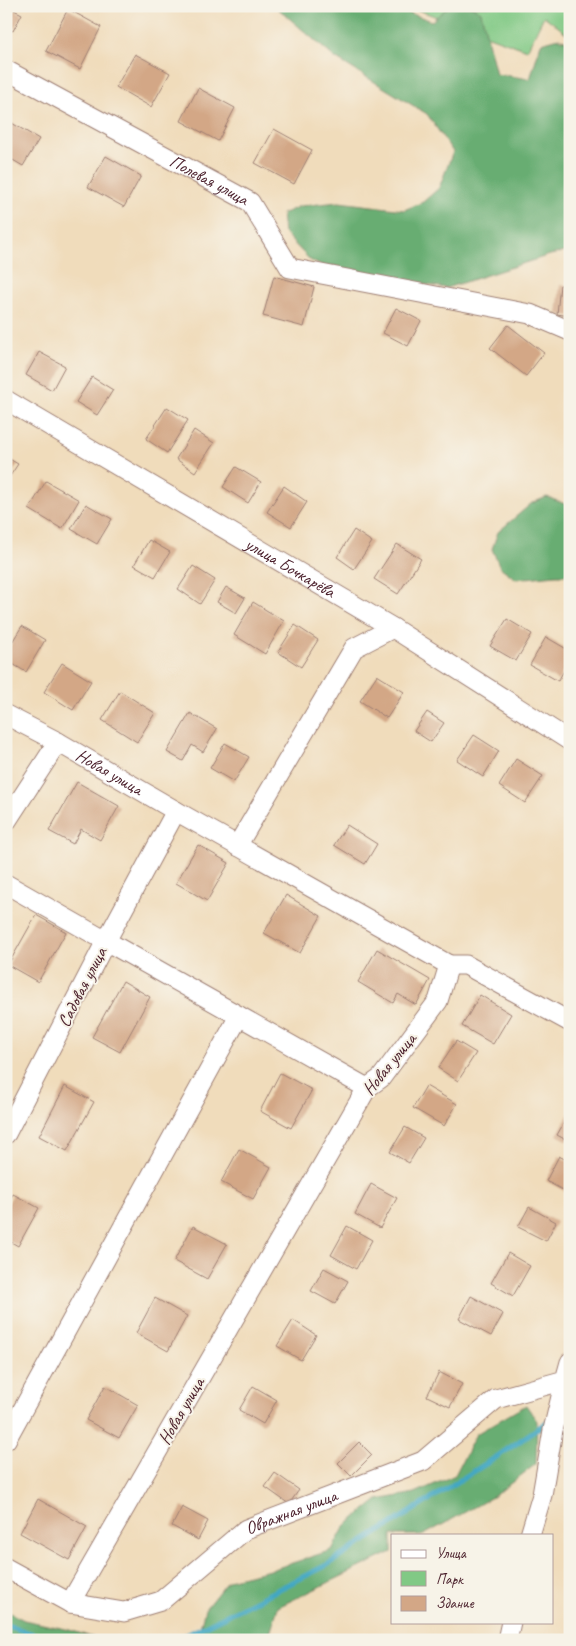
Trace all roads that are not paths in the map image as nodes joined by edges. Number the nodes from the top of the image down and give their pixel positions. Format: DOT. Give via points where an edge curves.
graph roads {
  1 [pos="6,70"];
  2 [pos="570,331"];
  3 [pos="6,400"];
  4 [pos="392,628"];
  5 [pos="6,715"];
  6 [pos="570,741"];
  7 [pos="58,742"];
  8 [pos="176,811"];
  9 [pos="6,822"];
  10 [pos="237,846"];
  11 [pos="6,884"];
  12 [pos="106,941"];
  13 [pos="449,965"];
  14 [pos="240,1016"];
  15 [pos="570,1022"];
  16 [pos="367,1088"];
  17 [pos="6,1134"];
  18 [pos="570,1362"];
  19 [pos="565,1380"];
  20 [pos="6,1440"];
  21 [pos="530,1534"];
  22 [pos="6,1568"];
  23 [pos="70,1603"];
  24 [pos="511,1624"];
  25 [pos="507,1640"];
  1 -- 2 [label="street, Полевая улица" via="250,202 290,268 530,314"];
  3 -- 4 [label="street, улица Бочкарёва"];
  4 -- 6 [label="street, улица Бочкарёва"];
  4 -- 10 [label="street" via="354,648"];
  5 -- 7 [label="street, Новая улица"];
  7 -- 8 [label="street, Новая улица"];
  7 -- 9 [label="street"];
  8 -- 10 [label="street, Новая улица"];
  8 -- 12 [label="street"];
  10 -- 13 [label="street, Новая улица"];
  11 -- 12 [label="street, Садовая улица"];
  12 -- 14 [label="street"];
  12 -- 17 [label="street, Садовая улица"];
  13 -- 15 [label="street" via="466,965"];
  13 -- 16 [label="street, Новая улица" via="438,1001 381,1078"];
  14 -- 16 [label="street"];
  14 -- 20 [label="street"];
  16 -- 23 [label="street, Новая улица"];
  18 -- 19 [label="street"];
  19 -- 21 [label="street" via="542,1495"];
  19 -- 23 [label="street, Овражная улица" via="496,1399 423,1461 246,1529 161,1601 124,1612"];
  22 -- 23 [label="street, Овражная улица"];
  24 -- 25 [label="street"];
}
